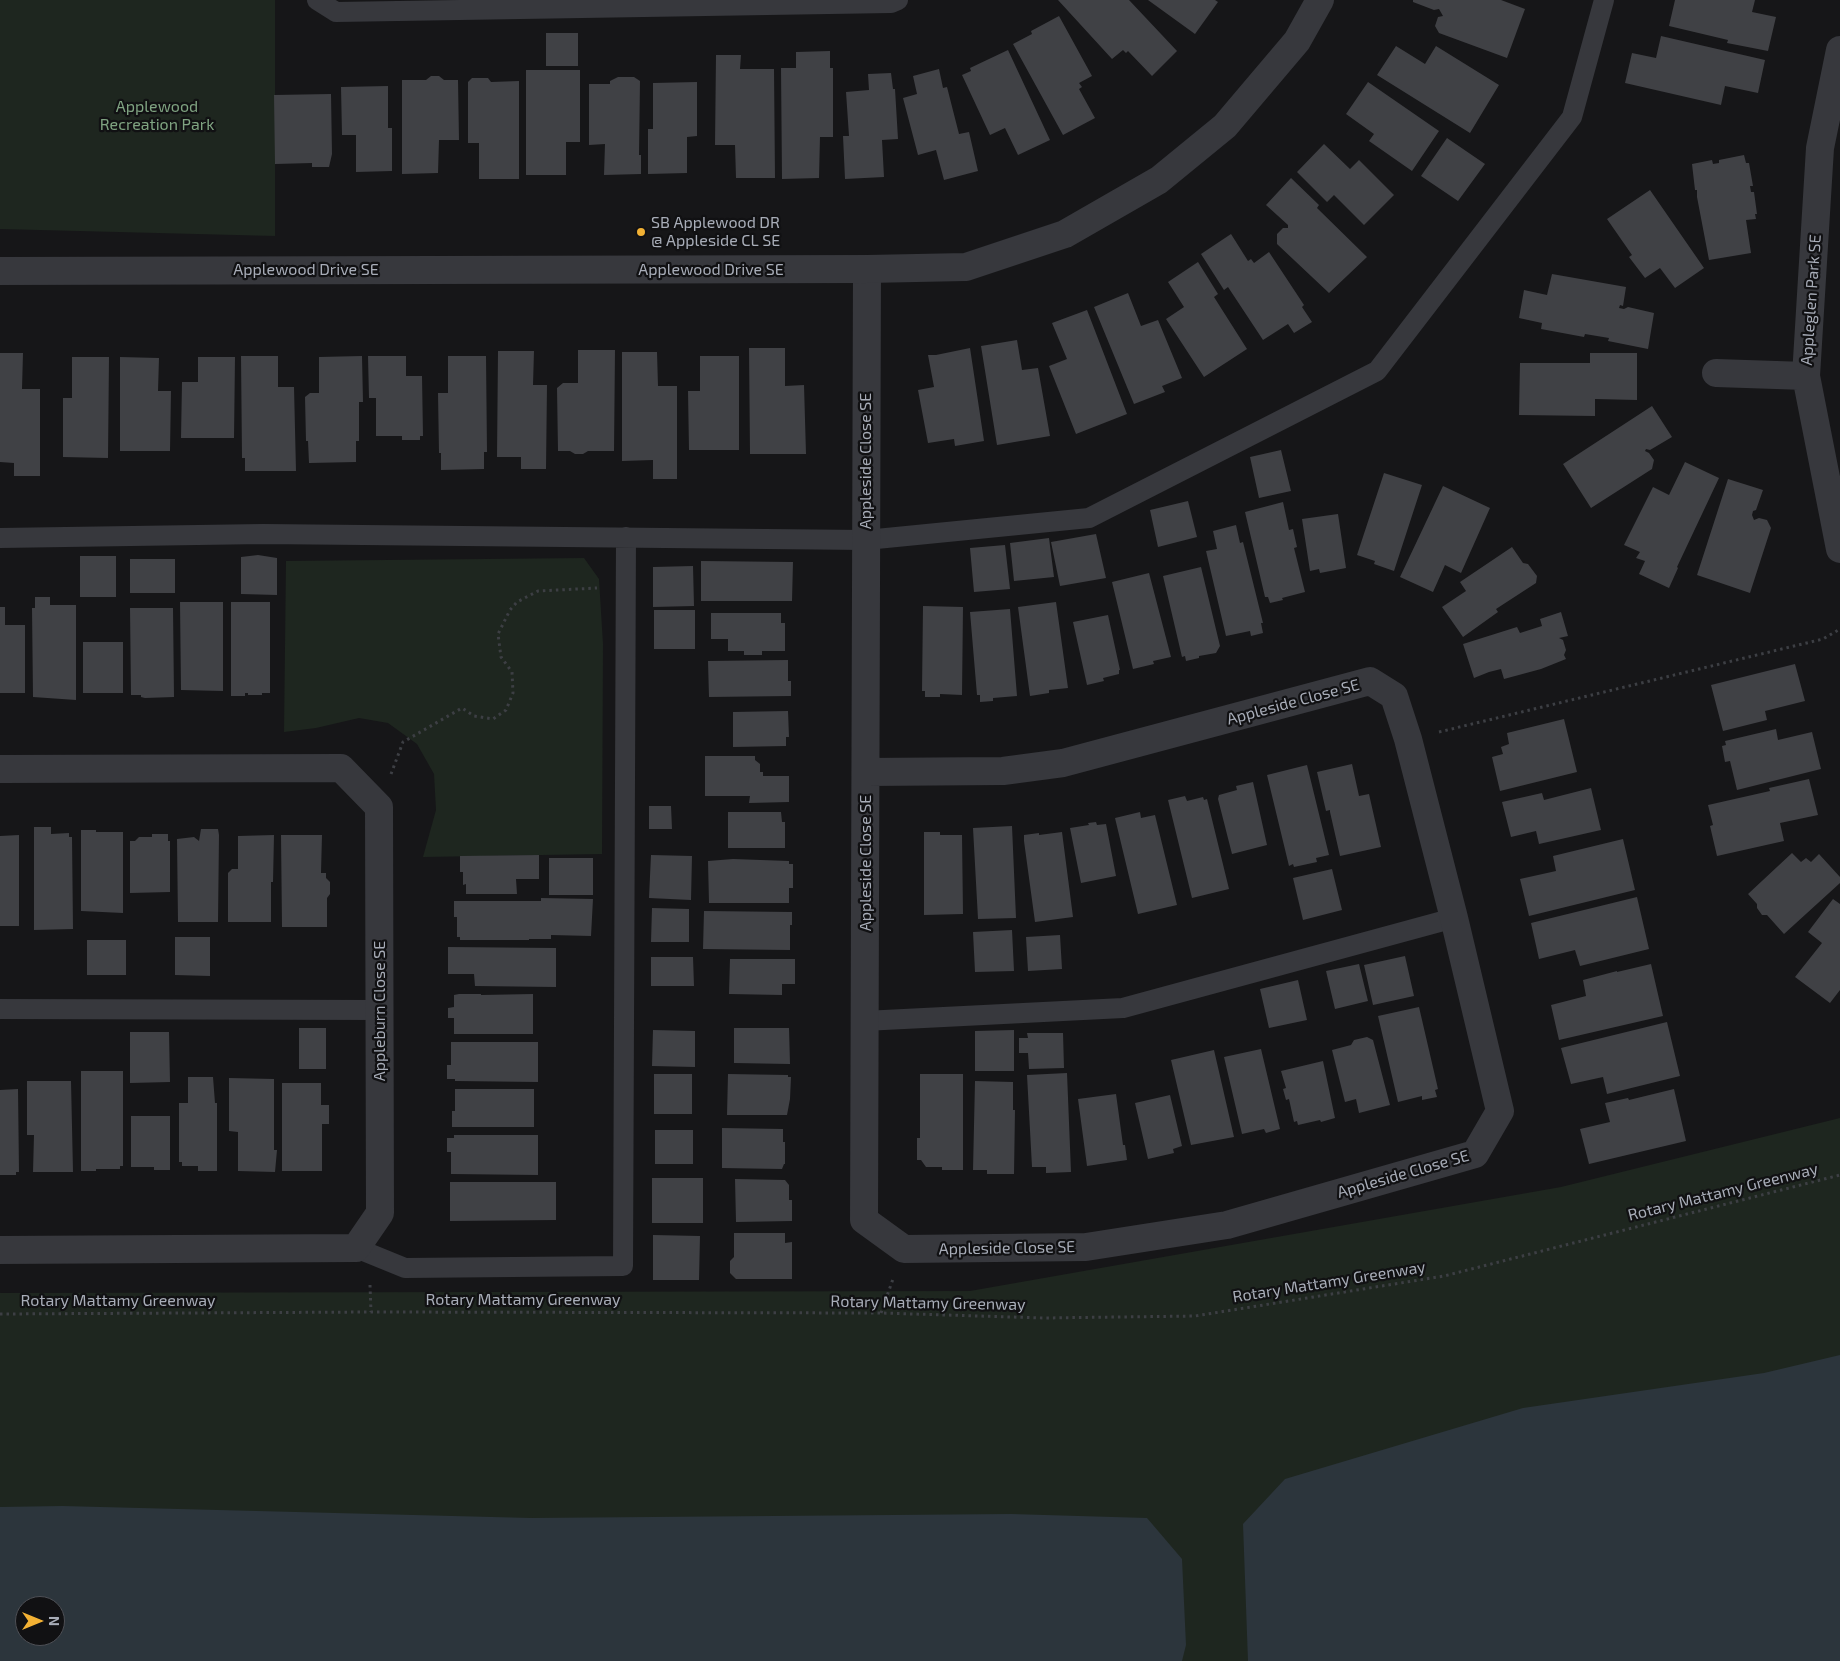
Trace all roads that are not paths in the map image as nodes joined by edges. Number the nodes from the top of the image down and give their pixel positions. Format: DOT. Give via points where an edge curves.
graph roads {
  1 [pos="317,0"];
  2 [pos="898,0"];
  3 [pos="1320,0"];
  4 [pos="1604,0"];
  5 [pos="1840,50"];
  6 [pos="867,269"];
  7 [pos="0,271"];
  8 [pos="1716,373"];
  9 [pos="1806,376"];
  10 [pos="0,538"];
  11 [pos="626,538"];
  12 [pos="866,540"];
  13 [pos="1840,549"];
  14 [pos="0,769"];
  15 [pos="866,772"];
  16 [pos="1454,918"];
  17 [pos="0,1009"];
  18 [pos="379,1010"];
  19 [pos="864,1021"];
  20 [pos="356,1248"];
  21 [pos="0,1250"];
  1 -- 2 [label="lane" via="336,12 891,3"];
  3 -- 6 [label="street, Applewood Drive SE" via="1297,41 1225,126 1159,180 1065,234 966,267"];
  4 -- 12 [label="lane" via="1572,117 1377,372 1089,518"];
  5 -- 9 [label="street, Appleglen Park SE" via="1820,148"];
  6 -- 7 [label="street, Applewood Drive SE"];
  6 -- 12 [label="street, Appleside Close SE"];
  8 -- 9 [label="street"];
  9 -- 13 [label="street, Appleglen Park SE"];
  10 -- 11 [label="lane" via="263,534"];
  11 -- 12 [label="lane"];
  11 -- 20 [label="lane" via="623,1266 405,1268"];
  12 -- 15 [label="street, Appleside Close SE"];
  14 -- 18 [label="street, Appleburn Close SE" via="341,768 379,807"];
  15 -- 16 [label="street, Appleside Close SE" via="1004,771 1063,763 1370,681 1394,696"];
  15 -- 19 [label="street, Appleside Close SE"];
  16 -- 19 [label="lane" via="1123,1008"];
  16 -- 19 [label="street, Appleside Close SE" via="1500,1112 1475,1154 1227,1225 1086,1247 904,1249 864,1220"];
  17 -- 18 [label="lane"];
  18 -- 20 [label="street, Appleburn Close SE" via="380,1213"];
  20 -- 21 [label="street"];
}
